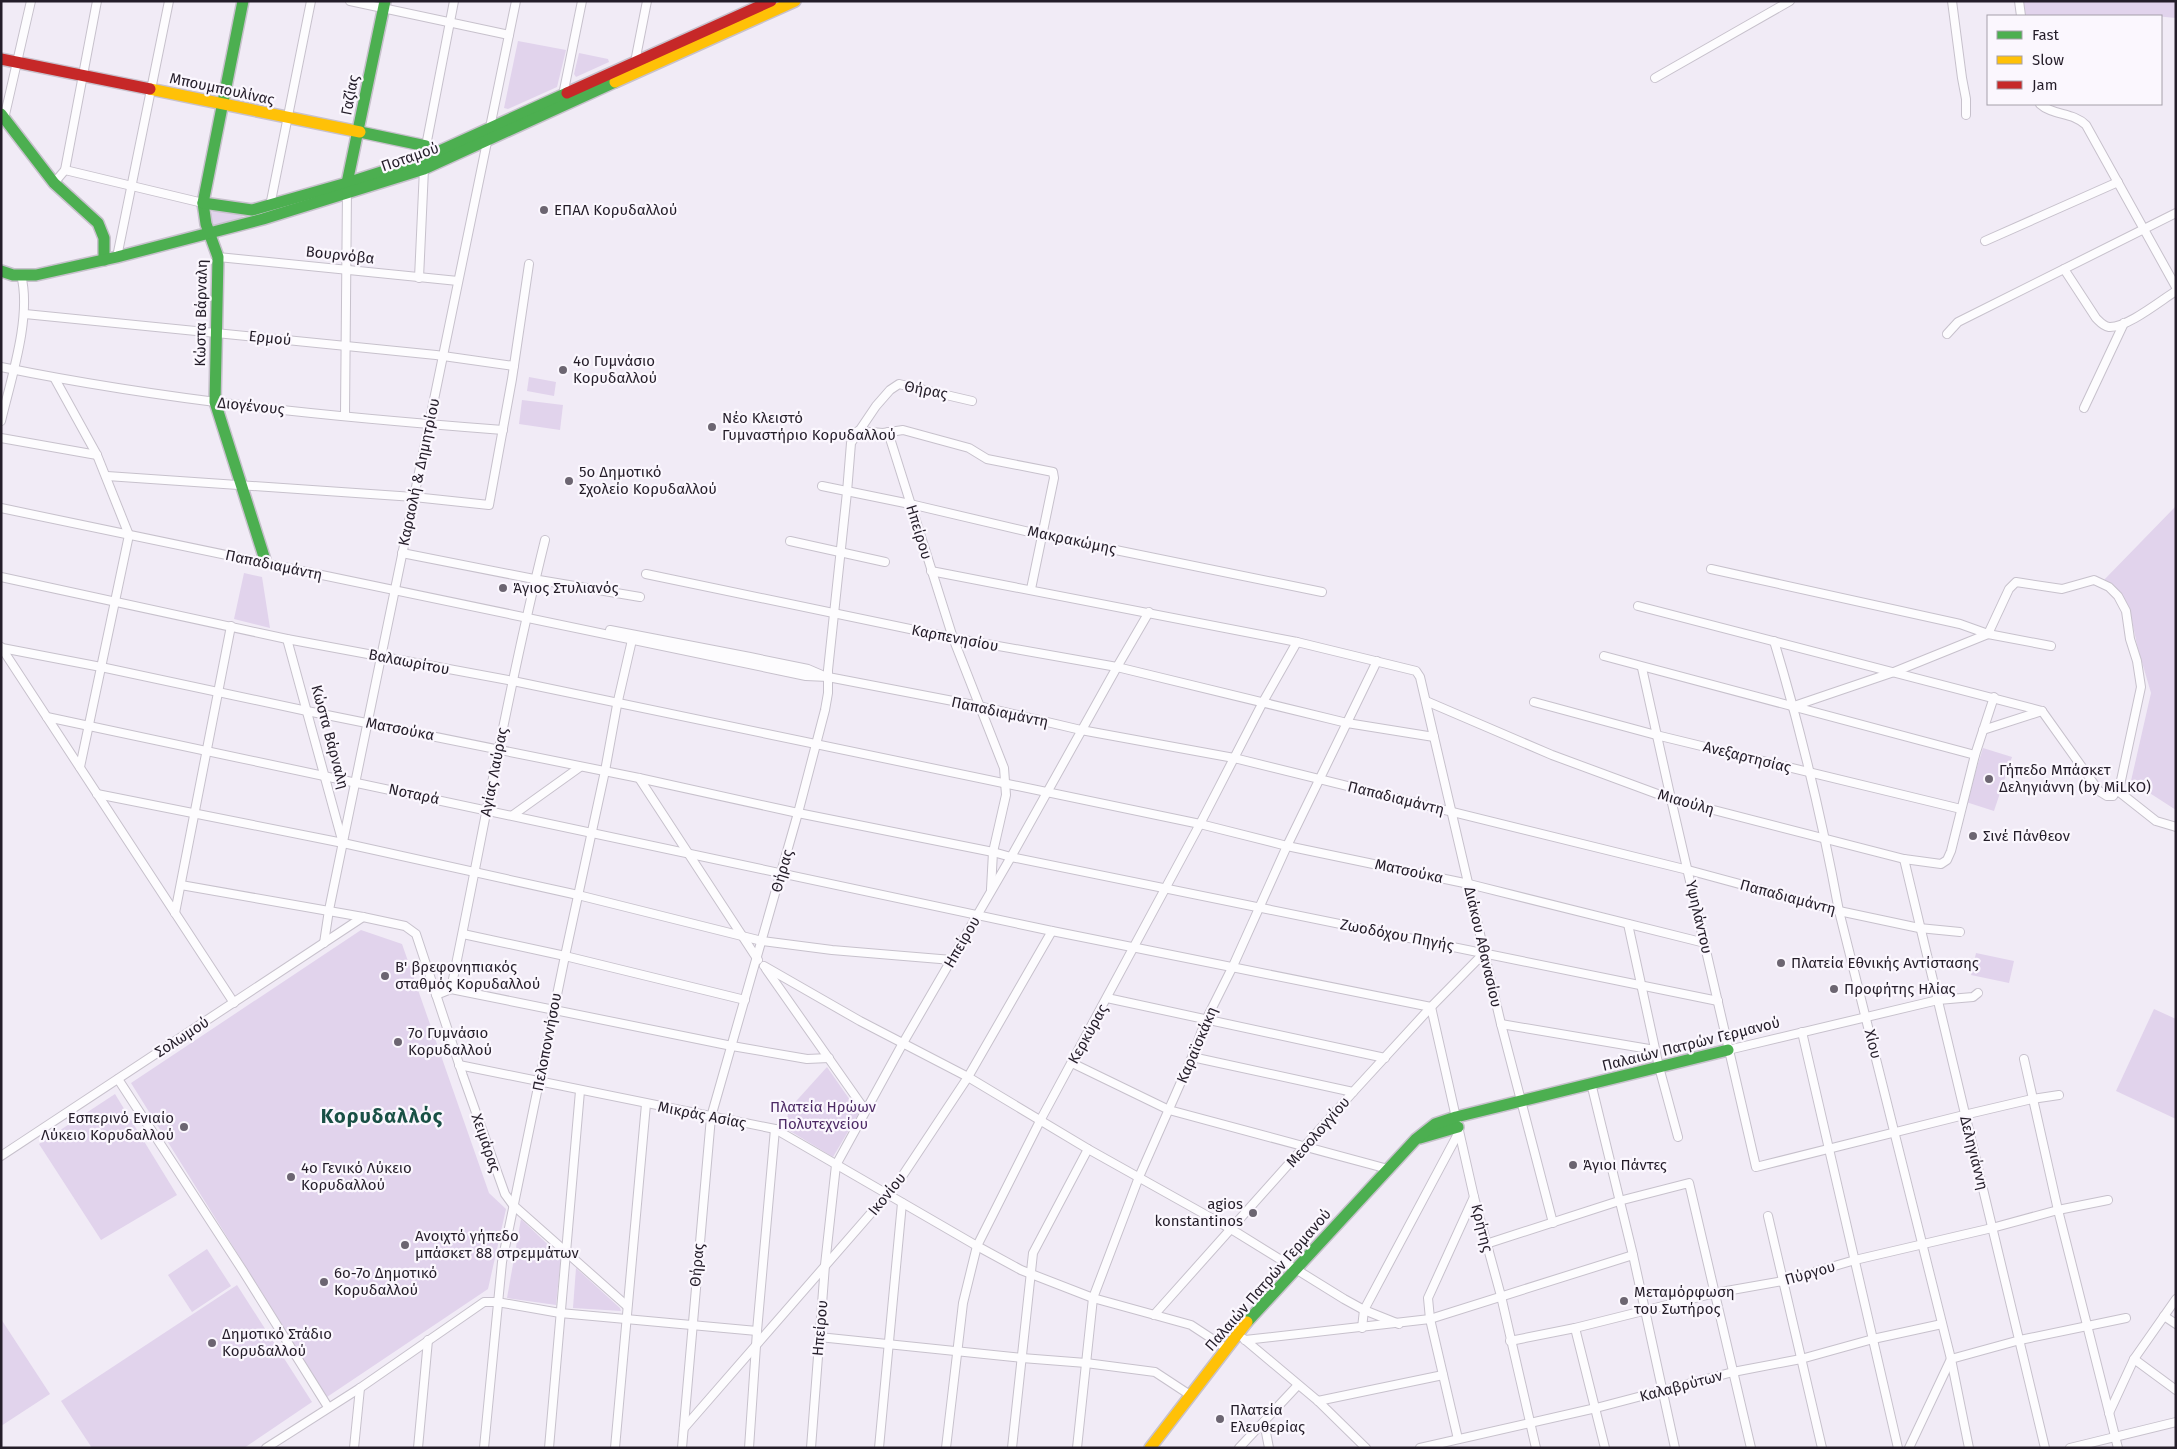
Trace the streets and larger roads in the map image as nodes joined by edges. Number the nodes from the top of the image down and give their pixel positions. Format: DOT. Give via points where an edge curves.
graph roads {
  1 [pos="31,1"];
  2 [pos="97,1"];
  3 [pos="169,1"];
  4 [pos="243,1"];
  5 [pos="311,1"];
  6 [pos="350,1"];
  7 [pos="454,1"];
  8 [pos="516,1"];
  9 [pos="582,1"];
  10 [pos="646,1"];
  11 [pos="770,1"];
  12 [pos="795,1"];
  13 [pos="1790,1"];
  14 [pos="1952,1"];
  15 [pos="2020,1"];
  16 [pos="384,5"];
  17 [pos="2021,15"];
  18 [pos="450,22"];
  19 [pos="509,35"];
  20 [pos="1,60"];
  21 [pos="634,62"];
  22 [pos="18,63"];
  23 [pos="83,76"];
  24 [pos="1655,78"];
  25 [pos="151,90"];
  26 [pos="563,95"];
  27 [pos="221,105"];
  28 [pos="2042,105"];
  29 [pos="1966,115"];
  30 [pos="3,117"];
  31 [pos="287,118"];
  32 [pos="490,128"];
  33 [pos="358,133"];
  34 [pos="486,141"];
  35 [pos="428,151"];
  36 [pos="424,169"];
  37 [pos="65,170"];
  38 [pos="2118,182"];
  39 [pos="54,183"];
  40 [pos="132,185"];
  41 [pos="347,189"];
  42 [pos="203,202"];
  43 [pos="270,206"];
  44 [pos="2176,213"];
  45 [pos="2143,230"];
  46 [pos="209,233"];
  47 [pos="1985,241"];
  48 [pos="117,257"];
  49 [pos="218,257"];
  50 [pos="104,260"];
  51 [pos="529,264"];
  52 [pos="2064,269"];
  53 [pos="1,271"];
  54 [pos="345,271"];
  55 [pos="17,275"];
  56 [pos="419,278"];
  57 [pos="458,281"];
  58 [pos="1,282"];
  59 [pos="2176,287"];
  60 [pos="2176,291"];
  61 [pos="25,314"];
  62 [pos="2124,323"];
  63 [pos="215,332"];
  64 [pos="1947,334"];
  65 [pos="345,346"];
  66 [pos="442,356"];
  67 [pos="514,366"];
  68 [pos="1,367"];
  69 [pos="13,369"];
  70 [pos="55,379"];
  71 [pos="972,401"];
  72 [pos="215,402"];
  73 [pos="2084,408"];
  74 [pos="345,415"];
  75 [pos="1,421"];
  76 [pos="428,424"];
  77 [pos="503,430"];
  78 [pos="858,431"];
  79 [pos="888,432"];
  80 [pos="1,438"];
  81 [pos="97,454"];
  82 [pos="107,476"];
  83 [pos="240,484"];
  84 [pos="822,486"];
  85 [pos="848,492"];
  86 [pos="414,496"];
  87 [pos="910,504"];
  88 [pos="1,508"];
  89 [pos="129,535"];
  90 [pos="1042,535"];
  91 [pos="545,540"];
  92 [pos="790,541"];
  93 [pos="841,552"];
  94 [pos="402,553"];
  95 [pos="885,562"];
  96 [pos="266,563"];
  97 [pos="1711,569"];
  98 [pos="931,571"];
  99 [pos="646,574"];
  100 [pos="1,577"];
  101 [pos="535,580"];
  102 [pos="395,589"];
  103 [pos="1031,589"];
  104 [pos="1322,592"];
  105 [pos="640,597"];
  106 [pos="115,602"];
  107 [pos="1638,606"];
  108 [pos="1149,612"];
  109 [pos="835,613"];
  110 [pos="527,617"];
  111 [pos="547,621"];
  112 [pos="231,626"];
  113 [pos="1988,634"];
  114 [pos="954,638"];
  115 [pos="287,639"];
  116 [pos="632,640"];
  117 [pos="1774,641"];
  118 [pos="1297,642"];
  119 [pos="2051,646"];
  120 [pos="2,648"];
  121 [pos="381,656"];
  122 [pos="1604,656"];
  123 [pos="1377,661"];
  124 [pos="101,667"];
  125 [pos="1117,667"];
  126 [pos="1642,668"];
  127 [pos="1894,672"];
  128 [pos="828,677"];
  129 [pos="513,682"];
  130 [pos="218,692"];
  131 [pos="1994,697"];
  132 [pos="1263,702"];
  133 [pos="1426,702"];
  134 [pos="1534,702"];
  135 [pos="617,704"];
  136 [pos="979,706"];
  137 [pos="1794,706"];
  138 [pos="308,711"];
  139 [pos="2042,711"];
  140 [pos="47,717"];
  141 [pos="368,722"];
  142 [pos="1348,723"];
  143 [pos="89,725"];
  144 [pos="1081,730"];
  145 [pos="1983,730"];
  146 [pos="1656,735"];
  147 [pos="1434,736"];
  148 [pos="817,744"];
  149 [pos="498,749"];
  150 [pos="207,750"];
  151 [pos="1975,755"];
  152 [pos="1234,758"];
  153 [pos="580,766"];
  154 [pos="80,767"];
  155 [pos="605,771"];
  156 [pos="1811,773"];
  157 [pos="326,775"];
  158 [pos="639,778"];
  159 [pos="1321,779"];
  160 [pos="355,782"];
  161 [pos="1006,783"];
  162 [pos="2118,791"];
  163 [pos="1048,792"];
  164 [pos="97,794"];
  165 [pos="1671,799"];
  166 [pos="486,809"];
  167 [pos="1961,809"];
  168 [pos="1452,812"];
  169 [pos="798,813"];
  170 [pos="195,814"];
  171 [pos="513,815"];
  172 [pos="1200,824"];
  173 [pos="2176,827"];
  174 [pos="592,832"];
  175 [pos="1826,840"];
  176 [pos="343,843"];
  177 [pos="1287,846"];
  178 [pos="689,852"];
  179 [pos="993,852"];
  180 [pos="1011,857"];
  181 [pos="1904,859"];
  182 [pos="1688,870"];
  183 [pos="781,872"];
  184 [pos="476,873"];
  185 [pos="1469,884"];
  186 [pos="181,885"];
  187 [pos="1165,887"];
  188 [pos="992,891"];
  189 [pos="578,895"];
  190 [pos="1260,907"];
  191 [pos="329,910"];
  192 [pos="1839,910"];
  193 [pos="175,913"];
  194 [pos="977,915"];
  195 [pos="363,916"];
  196 [pos="1628,924"];
  197 [pos="1919,928"];
  198 [pos="1052,931"];
  199 [pos="1960,932"];
  200 [pos="463,934"];
  201 [pos="740,935"];
  202 [pos="762,941"];
  203 [pos="324,943"];
  204 [pos="1705,943"];
  205 [pos="1134,948"];
  206 [pos="1485,952"];
  207 [pos="565,956"];
  208 [pos="757,958"];
  209 [pos="952,960"];
  210 [pos="764,966"];
  211 [pos="1233,966"];
  212 [pos="1641,985"];
  213 [pos="451,989"];
  214 [pos="1978,993"];
  215 [pos="436,995"];
  216 [pos="1107,998"];
  217 [pos="745,1000"];
  218 [pos="1938,1000"];
  219 [pos="1718,1001"];
  220 [pos="234,1003"];
  221 [pos="1431,1007"];
  222 [pos="553,1011"];
  223 [pos="1867,1018"];
  224 [pos="1206,1020"];
  225 [pos="1501,1024"];
  226 [pos="1802,1032"];
  227 [pos="903,1043"];
  228 [pos="732,1046"];
  229 [pos="1655,1050"];
  230 [pos="1728,1050"];
  231 [pos="1192,1057"];
  232 [pos="829,1058"];
  233 [pos="1386,1058"];
  234 [pos="2024,1058"];
  235 [pos="1072,1063"];
  236 [pos="459,1065"];
  237 [pos="1659,1067"];
  238 [pos="968,1077"];
  239 [pos="118,1079"];
  240 [pos="539,1081"];
  241 [pos="1591,1083"];
  242 [pos="580,1091"];
  243 [pos="1353,1092"];
  244 [pos="2059,1095"];
  245 [pos="2032,1099"];
  246 [pos="1522,1100"];
  247 [pos="646,1104"];
  248 [pos="865,1110"];
  249 [pos="1169,1110"];
  250 [pos="1964,1115"];
  251 [pos="711,1116"];
  252 [pos="1042,1119"];
  253 [pos="1458,1126"];
  254 [pos="775,1129"];
  255 [pos="1894,1132"];
  256 [pos="1678,1137"];
  257 [pos="1306,1146"];
  258 [pos="1829,1148"];
  259 [pos="1088,1149"];
  260 [pos="1,1156"];
  261 [pos="836,1165"];
  262 [pos="1388,1169"];
  263 [pos="1139,1178"];
  264 [pos="887,1194"];
  265 [pos="1474,1197"];
  266 [pos="2108,1200"];
  267 [pos="1619,1202"];
  268 [pos="902,1203"];
  269 [pos="514,1205"];
  270 [pos="2058,1210"];
  271 [pos="1768,1216"];
  272 [pos="1553,1222"];
  273 [pos="1992,1228"];
  274 [pos="1232,1229"];
  275 [pos="1922,1243"];
  276 [pos="1486,1244"];
  277 [pos="977,1246"];
  278 [pos="566,1250"];
  279 [pos="1633,1255"];
  280 [pos="1855,1260"];
  281 [pos="826,1265"];
  282 [pos="1295,1268"];
  283 [pos="1031,1274"];
  284 [pos="1783,1281"];
  285 [pos="1714,1293"];
  286 [pos="1501,1296"];
  287 [pos="1093,1298"];
  288 [pos="2176,1299"];
  289 [pos="497,1302"];
  290 [pos="627,1306"];
  291 [pos="1364,1310"];
  292 [pos="1646,1310"];
  293 [pos="560,1313"];
  294 [pos="1154,1315"];
  295 [pos="2164,1316"];
  296 [pos="626,1318"];
  297 [pos="2126,1318"];
  298 [pos="1430,1319"];
  299 [pos="1399,1324"];
  300 [pos="1942,1324"];
  301 [pos="2176,1324"];
  302 [pos="692,1325"];
  303 [pos="2087,1325"];
  304 [pos="1362,1328"];
  305 [pos="1575,1328"];
  306 [pos="757,1330"];
  307 [pos="1241,1336"];
  308 [pos="819,1337"];
  309 [pos="1873,1339"];
  310 [pos="428,1340"];
  311 [pos="2020,1340"];
  312 [pos="1510,1341"];
  313 [pos="889,1344"];
  314 [pos="756,1345"];
  315 [pos="1226,1348"];
  316 [pos="957,1350"];
  317 [pos="1022,1358"];
  318 [pos="1801,1358"];
  319 [pos="1950,1359"];
  320 [pos="2134,1359"];
  321 [pos="1086,1363"];
  322 [pos="1732,1372"];
  323 [pos="1443,1375"];
  324 [pos="1298,1385"];
  325 [pos="360,1388"];
  326 [pos="2176,1390"];
  327 [pos="1662,1392"];
  328 [pos="1190,1395"];
  329 [pos="1318,1401"];
  330 [pos="328,1407"];
  331 [pos="1596,1408"];
  332 [pos="2109,1413"];
  333 [pos="1530,1421"];
  334 [pos="1264,1422"];
  335 [pos="2176,1422"];
  336 [pos="684,1428"];
  337 [pos="2115,1437"];
  338 [pos="280,1438"];
  339 [pos="1458,1438"];
  340 [pos="266,1448"];
  341 [pos="283,1448"];
  342 [pos="354,1448"];
  343 [pos="418,1448"];
  344 [pos="484,1448"];
  345 [pos="549,1448"];
  346 [pos="616,1448"];
  347 [pos="682,1448"];
  348 [pos="749,1448"];
  349 [pos="811,1448"];
  350 [pos="879,1448"];
  351 [pos="946,1448"];
  352 [pos="1012,1448"];
  353 [pos="1077,1448"];
  354 [pos="1150,1448"];
  355 [pos="1239,1448"];
  356 [pos="1269,1448"];
  357 [pos="1366,1448"];
  358 [pos="1420,1448"];
  359 [pos="1536,1448"];
  360 [pos="1605,1448"];
  361 [pos="1675,1448"];
  362 [pos="1751,1448"];
  363 [pos="1822,1448"];
  364 [pos="1898,1448"];
  365 [pos="1909,1448"];
  366 [pos="1969,1448"];
  367 [pos="2045,1448"];
  368 [pos="2070,1448"];
  369 [pos="2118,1448"];
  1 -- 22 [label="street"];
  2 -- 23 [label="street"];
  3 -- 25 [label="street"];
  4 -- 27 [label="street, Κώστα Βάρναλη"];
  5 -- 31 [label="street"];
  6 -- 16 [label="street"];
  7 -- 18 [label="street"];
  8 -- 19 [label="street, Καραολή & Δημητρίου"];
  9 -- 26 [label="street"];
  10 -- 21 [label="street"];
  11 -- 21 [label="street, Ποταμού"];
  12 -- 34 [label="street, Ποταμού"];
  13 -- 24 [label="street"];
  14 -- 29 [label="street"];
  15 -- 17 [label="street"];
  16 -- 18 [label="street"];
  16 -- 33 [label="street, Γαζίας"];
  18 -- 19 [label="street"];
  18 -- 35 [label="street"];
  19 -- 32 [label="street, Καραολή & Δημητρίου"];
  20 -- 22 [label="street, Μπουμπουλίνας"];
  21 -- 26 [label="street, Ποταμού"];
  22 -- 23 [label="street, Μπουμπουλίνας"];
  22 -- 30 [label="street"];
  23 -- 25 [label="street, Μπουμπουλίνας"];
  23 -- 37 [label="street"];
  25 -- 27 [label="street, Μπουμπουλίνας"];
  25 -- 40 [label="street"];
  26 -- 32 [label="street, Ποταμού"];
  27 -- 31 [label="street, Μπουμπουλίνας"];
  27 -- 42 [label="street, Κώστα Βάρναλη"];
  28 -- 38 [label="street" via="2086,125"];
  30 -- 39 [label="street"];
  31 -- 33 [label="street, Μπουμπουλίνας"];
  31 -- 43 [label="street"];
  32 -- 34 [label="street, Καραολή & Δημητρίου"];
  32 -- 35 [label="street, Ποταμού"];
  33 -- 35 [label="street, Μπουμπουλίνας"];
  33 -- 41 [label="street, Γαζίας"];
  34 -- 36 [label="street, Ποταμού"];
  34 -- 57 [label="street, Καραολή & Δημητρίου"];
  35 -- 41 [label="street, Ποταμού"];
  36 -- 41 [label="street, Ποταμού"];
  36 -- 56 [label="street"];
  37 -- 39 [label="street"];
  37 -- 40 [label="street"];
  38 -- 45 [label="street"];
  38 -- 47 [label="street"];
  39 -- 50 [label="street" via="98,223 104,238"];
  40 -- 42 [label="street"];
  40 -- 48 [label="street"];
  41 -- 43 [label="street, Ποταμού"];
  41 -- 46 [label="street, Ποταμού"];
  41 -- 54 [label="street"];
  42 -- 43 [label="street, Ποταμού" via="244,210"];
  42 -- 46 [label="street, Κώστα Βάρναλη"];
  44 -- 45 [label="street"];
  45 -- 52 [label="street"];
  45 -- 59 [label="street"];
  46 -- 48 [label="street, Ποταμού"];
  46 -- 49 [label="street, Κώστα Βάρναλη"];
  48 -- 50 [label="street, Ποταμού"];
  49 -- 54 [label="street, Βουρνόβα"];
  49 -- 63 [label="street, Κώστα Βάρναλη"];
  50 -- 55 [label="street, Ποταμού" via="51,272"];
  51 -- 67 [label="street"];
  52 -- 62 [label="street" via="2102,325 2108,327"];
  52 -- 64 [label="street" via="1958,322"];
  53 -- 55 [label="street, Ποταμού"];
  54 -- 56 [label="street, Βουρνόβα"];
  54 -- 65 [label="street"];
  55 -- 58 [label="street, Ποταμού"];
  55 -- 61 [label="street" via="26,292"];
  56 -- 57 [label="street, Βουρνόβα"];
  57 -- 66 [label="street, Καραολή & Δημητρίου"];
  60 -- 62 [label="street"];
  61 -- 63 [label="street, Ερμού"];
  61 -- 69 [label="street"];
  62 -- 73 [label="street"];
  63 -- 65 [label="street, Ερμού"];
  63 -- 72 [label="street, Κώστα Βάρναλη"];
  65 -- 66 [label="street, Ερμού"];
  65 -- 74 [label="street"];
  66 -- 67 [label="street, Ερμού"];
  66 -- 76 [label="street, Καραολή & Δημητρίου"];
  67 -- 77 [label="street"];
  68 -- 69 [label="street, Διογένους"];
  69 -- 70 [label="street, Διογένους"];
  69 -- 75 [label="street"];
  70 -- 72 [label="street, Διογένους"];
  70 -- 81 [label="street"];
  71 -- 78 [label="street, Θήρας" via="899,384 885,395"];
  72 -- 74 [label="street, Διογένους"];
  72 -- 83 [label="street, Κώστα Βάρναλη"];
  74 -- 76 [label="street, Διογένους"];
  76 -- 77 [label="street, Διογένους"];
  76 -- 86 [label="street, Καραολή & Δημητρίου"];
  77 -- 86 [label="street" via="489,505"];
  78 -- 79 [label="street"];
  78 -- 85 [label="street, Θήρας" via="851,443"];
  79 -- 87 [label="street, Ηπείρου"];
  79 -- 90 [label="street" via="913,432 969,448 987,458 1051,471 1054,474"];
  80 -- 81 [label="street"];
  81 -- 82 [label="street"];
  82 -- 83 [label="street"];
  82 -- 89 [label="street"];
  83 -- 86 [label="street"];
  83 -- 96 [label="street, Κώστα Βάρναλη"];
  84 -- 85 [label="street, Μακρακώμης"];
  85 -- 87 [label="street, Μακρακώμης"];
  85 -- 93 [label="street, Θήρας"];
  86 -- 94 [label="street, Καραολή & Δημητρίου"];
  87 -- 90 [label="street, Μακρακώμης"];
  87 -- 98 [label="street, Ηπείρου"];
  88 -- 89 [label="street, Παπαδιαμάντη"];
  89 -- 96 [label="street, Παπαδιαμάντη"];
  89 -- 106 [label="street"];
  90 -- 103 [label="street"];
  90 -- 104 [label="street, Μακρακώμης"];
  91 -- 101 [label="street, Αγίας Λαύρας"];
  92 -- 93 [label="street"];
  93 -- 95 [label="street"];
  93 -- 109 [label="street, Θήρας"];
  94 -- 101 [label="street"];
  94 -- 102 [label="street, Καραολή & Δημητρίου"];
  96 -- 102 [label="street, Παπαδιαμάντη"];
  97 -- 113 [label="street" via="1960,624"];
  98 -- 103 [label="street"];
  98 -- 114 [label="street, Ηπείρου"];
  99 -- 109 [label="street, Καρπενησίου"];
  100 -- 106 [label="street, Βαλαωρίτου"];
  101 -- 105 [label="street"];
  101 -- 110 [label="street, Αγίας Λαύρας"];
  102 -- 110 [label="street, Παπαδιαμάντη"];
  102 -- 121 [label="street, Καραολή & Δημητρίου"];
  103 -- 108 [label="street"];
  106 -- 112 [label="street, Βαλαωρίτου"];
  106 -- 124 [label="street"];
  107 -- 117 [label="street"];
  108 -- 118 [label="street"];
  108 -- 125 [label="street"];
  109 -- 114 [label="street, Καρπενησίου"];
  109 -- 128 [label="street, Θήρας"];
  110 -- 111 [label="street, Παπαδιαμάντη"];
  110 -- 129 [label="street, Αγίας Λαύρας"];
  111 -- 116 [label="street, Παπαδιαμάντη"];
  111 -- 128 [label="street, Παπαδιαμάντη" via="682,643 808,669"];
  112 -- 115 [label="street, Βαλαωρίτου"];
  112 -- 130 [label="street"];
  113 -- 119 [label="street"];
  113 -- 127 [label="street"];
  113 -- 162 [label="street" via="2009,589 2016,582 2062,588 2094,580 2118,596 2129,620 2141,687"];
  114 -- 125 [label="street, Καρπενησίου"];
  114 -- 136 [label="street, Ηπείρου"];
  115 -- 121 [label="street, Βαλαωρίτου"];
  115 -- 138 [label="street, Κώστα Βάρναλη"];
  116 -- 128 [label="street, Παπαδιαμάντη" via="806,676"];
  116 -- 135 [label="street, Πελοποννήσου"];
  117 -- 127 [label="street"];
  117 -- 137 [label="street, Χίου"];
  118 -- 123 [label="street"];
  118 -- 132 [label="street, Κερκύρας"];
  120 -- 124 [label="street, Ματσούκα"];
  120 -- 140 [label="street"];
  121 -- 129 [label="street, Βαλαωρίτου"];
  121 -- 141 [label="street, Καραολή & Δημητρίου"];
  122 -- 126 [label="street"];
  123 -- 133 [label="street, Διάκου Αθανασίου" via="1416,670"];
  123 -- 142 [label="street, Καραϊσκάκη"];
  124 -- 130 [label="street, Ματσούκα"];
  124 -- 143 [label="street"];
  125 -- 132 [label="street, Καρπενησίου"];
  125 -- 144 [label="street"];
  126 -- 137 [label="street"];
  126 -- 146 [label="street, Υψηλάντου"];
  127 -- 131 [label="street"];
  127 -- 137 [label="street"];
  128 -- 136 [label="street, Παπαδιαμάντη"];
  128 -- 148 [label="street, Θήρας" via="828,693"];
  129 -- 135 [label="street, Βαλαωρίτου"];
  129 -- 149 [label="street, Αγίας Λαύρας"];
  130 -- 138 [label="street, Ματσούκα"];
  130 -- 150 [label="street"];
  131 -- 139 [label="street"];
  131 -- 145 [label="street"];
  132 -- 142 [label="street, Καρπενησίου"];
  132 -- 152 [label="street, Κερκύρας"];
  133 -- 147 [label="street, Διάκου Αθανασίου"];
  133 -- 165 [label="street, Μιαούλη" via="1552,755"];
  134 -- 146 [label="street, Ανεξαρτησίας"];
  135 -- 148 [label="street, Βαλαωρίτου"];
  135 -- 155 [label="street, Πελοποννήσου"];
  136 -- 144 [label="street, Παπαδιαμάντη"];
  136 -- 161 [label="street, Ηπείρου" via="1004,768"];
  137 -- 151 [label="street"];
  137 -- 156 [label="street, Χίου"];
  138 -- 141 [label="street, Ματσούκα"];
  138 -- 157 [label="street, Κώστα Βάρναλη"];
  139 -- 145 [label="street"];
  139 -- 162 [label="street" via="2099,791 2107,796"];
  140 -- 143 [label="street, Νοταρά"];
  140 -- 154 [label="street"];
  141 -- 149 [label="street, Ματσούκα"];
  141 -- 160 [label="street, Καραολή & Δημητρίου"];
  142 -- 147 [label="street, Καρπενησίου"];
  142 -- 159 [label="street, Καραϊσκάκη"];
  143 -- 150 [label="street, Νοταρά"];
  143 -- 154 [label="street"];
  144 -- 152 [label="street, Παπαδιαμάντη"];
  144 -- 163 [label="street"];
  145 -- 151 [label="street"];
  146 -- 156 [label="street, Ανεξαρτησίας"];
  146 -- 165 [label="street, Υψηλάντου"];
  147 -- 168 [label="street, Διάκου Αθανασίου"];
  148 -- 161 [label="street, Βαλαωρίτου"];
  148 -- 169 [label="street, Θήρας"];
  149 -- 153 [label="street, Ματσούκα"];
  149 -- 166 [label="street, Αγίας Λαύρας"];
  150 -- 157 [label="street, Νοταρά"];
  150 -- 170 [label="street"];
  151 -- 167 [label="street"];
  152 -- 159 [label="street, Παπαδιαμάντη"];
  152 -- 172 [label="street, Κερκύρας"];
  153 -- 155 [label="street, Ματσούκα"];
  153 -- 171 [label="street"];
  154 -- 164 [label="street"];
  155 -- 158 [label="street, Ματσούκα"];
  155 -- 174 [label="street, Πελοποννήσου"];
  156 -- 167 [label="street, Ανεξαρτησίας"];
  156 -- 175 [label="street, Χίου"];
  157 -- 160 [label="street, Νοταρά"];
  157 -- 176 [label="street, Κώστα Βάρναλη"];
  158 -- 169 [label="street, Ματσούκα"];
  158 -- 178 [label="street"];
  159 -- 168 [label="street, Παπαδιαμάντη"];
  159 -- 177 [label="street, Καραϊσκάκη"];
  160 -- 166 [label="street, Νοταρά"];
  160 -- 176 [label="street, Καραολή & Δημητρίου"];
  161 -- 163 [label="street, Ματσούκα"];
  161 -- 179 [label="street, Ηπείρου"];
  162 -- 173 [label="street" via="2156,821"];
  163 -- 172 [label="street, Ματσούκα"];
  163 -- 180 [label="street"];
  164 -- 170 [label="street"];
  164 -- 193 [label="street"];
  165 -- 175 [label="street, Μιαούλη"];
  165 -- 182 [label="street, Υψηλάντου"];
  166 -- 171 [label="street, Νοταρά"];
  166 -- 184 [label="street, Αγίας Λαύρας"];
  167 -- 181 [label="street, Μιαούλη" via="1947,860 1942,864"];
  168 -- 182 [label="street, Παπαδιαμάντη"];
  168 -- 185 [label="street, Διάκου Αθανασίου"];
  169 -- 179 [label="street, Ματσούκα"];
  169 -- 183 [label="street, Θήρας"];
  170 -- 176 [label="street"];
  170 -- 186 [label="street"];
  171 -- 174 [label="street, Νοταρά"];
  172 -- 177 [label="street, Ματσούκα"];
  172 -- 187 [label="street, Κερκύρας"];
  174 -- 178 [label="street, Νοταρά"];
  174 -- 189 [label="street, Πελοποννήσου"];
  175 -- 181 [label="street, Μιαούλη"];
  175 -- 192 [label="street, Χίου"];
  176 -- 184 [label="street"];
  176 -- 191 [label="street, Καραολή & Δημητρίου"];
  177 -- 185 [label="street, Ματσούκα"];
  177 -- 190 [label="street, Καραϊσκάκη"];
  178 -- 183 [label="street, Νοταρά"];
  178 -- 201 [label="street"];
  179 -- 180 [label="street, Ζωοδόχου Πηγής"];
  179 -- 188 [label="street, Ηπείρου"];
  180 -- 187 [label="street, Ζωοδόχου Πηγής"];
  180 -- 188 [label="street"];
  181 -- 197 [label="street, Δεληγιάννη"];
  182 -- 192 [label="street, Παπαδιαμάντη"];
  182 -- 204 [label="street, Υψηλάντου"];
  183 -- 194 [label="street, Νοταρά"];
  183 -- 202 [label="street, Θήρας"];
  184 -- 189 [label="street"];
  184 -- 200 [label="street, Αγίας Λαύρας"];
  185 -- 196 [label="street, Ματσούκα"];
  185 -- 206 [label="street, Διάκου Αθανασίου"];
  186 -- 191 [label="street"];
  186 -- 193 [label="street"];
  187 -- 190 [label="street, Ζωοδόχου Πηγής"];
  187 -- 205 [label="street, Κερκύρας"];
  188 -- 194 [label="street, Ηπείρου"];
  189 -- 201 [label="street"];
  189 -- 207 [label="street, Πελοποννήσου"];
  190 -- 206 [label="street, Ζωοδόχου Πηγής"];
  190 -- 211 [label="street, Καραϊσκάκη"];
  191 -- 195 [label="street"];
  191 -- 203 [label="street, Καραολή & Δημητρίου"];
  192 -- 197 [label="street, Παπαδιαμάντη"];
  192 -- 223 [label="street, Χίου"];
  193 -- 220 [label="street"];
  194 -- 198 [label="street, Νοταρά"];
  194 -- 209 [label="street, Ηπείρου"];
  195 -- 203 [label="street, Σολωμού"];
  195 -- 215 [label="street, Χειμάρας" via="405,926 416,934"];
  196 -- 204 [label="street, Ματσούκα"];
  196 -- 212 [label="street"];
  197 -- 199 [label="street, Παπαδιαμάντη"];
  197 -- 218 [label="street, Δεληγιάννη"];
  198 -- 205 [label="street, Νοταρά"];
  198 -- 238 [label="street, Ικονίου"];
  200 -- 207 [label="street"];
  200 -- 213 [label="street, Αγίας Λαύρας"];
  201 -- 202 [label="street"];
  201 -- 208 [label="street"];
  202 -- 208 [label="street, Θήρας"];
  202 -- 209 [label="street"];
  203 -- 220 [label="street, Σολωμού"];
  204 -- 219 [label="street, Υψηλάντου"];
  205 -- 211 [label="street, Νοταρά"];
  205 -- 216 [label="street, Κερκύρας"];
  206 -- 212 [label="street, Ζωοδόχου Πηγής"];
  206 -- 221 [label="street, Μεσολογγίου"];
  206 -- 225 [label="street, Διάκου Αθανασίου"];
  207 -- 217 [label="street"];
  207 -- 222 [label="street, Πελοποννήσου"];
  208 -- 210 [label="street"];
  208 -- 217 [label="street, Θήρας"];
  209 -- 227 [label="street, Ηπείρου"];
  210 -- 227 [label="street"];
  210 -- 232 [label="street"];
  211 -- 221 [label="street, Νοταρά"];
  211 -- 224 [label="street, Καραϊσκάκη"];
  212 -- 219 [label="street, Ζωοδόχου Πηγής"];
  212 -- 229 [label="street"];
  213 -- 215 [label="street"];
  213 -- 222 [label="street"];
  214 -- 218 [label="street, Παλαιών Πατρών Γερμανού" via="1974,997"];
  215 -- 236 [label="street, Χειμάρας"];
  216 -- 224 [label="street"];
  216 -- 235 [label="street, Κερκύρας"];
  217 -- 228 [label="street, Θήρας"];
  218 -- 223 [label="street, Παλαιών Πατρών Γερμανού"];
  218 -- 250 [label="street, Δεληγιάννη"];
  219 -- 230 [label="street, Υψηλάντου"];
  220 -- 239 [label="street, Σολωμού"];
  221 -- 233 [label="street, Μεσολογγίου"];
  221 -- 253 [label="street, Κρήτης"];
  222 -- 228 [label="street"];
  222 -- 240 [label="street, Πελοποννήσου"];
  223 -- 226 [label="street, Παλαιών Πατρών Γερμανού"];
  223 -- 255 [label="street, Χίου"];
  224 -- 231 [label="street, Καραϊσκάκη"];
  224 -- 233 [label="street"];
  225 -- 229 [label="street"];
  225 -- 246 [label="street, Διάκου Αθανασίου"];
  226 -- 230 [label="street, Παλαιών Πατρών Γερμανού"];
  226 -- 258 [label="street"];
  227 -- 238 [label="street"];
  227 -- 248 [label="street, Ηπείρου"];
  228 -- 232 [label="street" via="807,1059"];
  228 -- 251 [label="street, Θήρας"];
  229 -- 237 [label="street"];
  230 -- 237 [label="street, Παλαιών Πατρών Γερμανού"];
  230 -- 258 [label="street, Υψηλάντου" via="1756,1167"];
  231 -- 243 [label="street"];
  231 -- 249 [label="street, Καραϊσκάκη"];
  232 -- 248 [label="street"];
  233 -- 243 [label="street, Μεσολογγίου"];
  234 -- 245 [label="street"];
  235 -- 249 [label="street"];
  235 -- 252 [label="street, Κερκύρας"];
  236 -- 240 [label="street, Μικράς Ασίας"];
  236 -- 269 [label="street, Χειμάρας" via="499,1182"];
  237 -- 241 [label="street, Παλαιών Πατρών Γερμανού"];
  237 -- 256 [label="street"];
  238 -- 252 [label="street"];
  238 -- 264 [label="street, Ικονίου"];
  239 -- 260 [label="street, Σολωμού"];
  239 -- 330 [label="street"];
  240 -- 242 [label="street, Μικράς Ασίας"];
  240 -- 269 [label="street, Πελοποννήσου"];
  241 -- 246 [label="street, Παλαιών Πατρών Γερμανού"];
  241 -- 267 [label="street"];
  242 -- 247 [label="street, Μικράς Ασίας"];
  242 -- 278 [label="street"];
  243 -- 257 [label="street, Μεσολογγίου"];
  244 -- 245 [label="street"];
  245 -- 250 [label="street"];
  245 -- 270 [label="street"];
  246 -- 253 [label="street, Παλαιών Πατρών Γερμανού"];
  246 -- 272 [label="street, Διάκου Αθανασίου"];
  247 -- 251 [label="street, Μικράς Ασίας"];
  247 -- 290 [label="street"];
  248 -- 261 [label="street, Ηπείρου"];
  249 -- 257 [label="street"];
  249 -- 263 [label="street, Καραϊσκάκη"];
  250 -- 255 [label="street"];
  250 -- 273 [label="street, Δεληγιάννη"];
  251 -- 254 [label="street, Μικράς Ασίας"];
  251 -- 302 [label="street, Θήρας"];
  252 -- 259 [label="street"];
  252 -- 277 [label="street, Κερκύρας"];
  253 -- 262 [label="street, Παλαιών Πατρών Γερμανού" via="1435,1124"];
  253 -- 265 [label="street, Κρήτης"];
  253 -- 291 [label="street"];
  254 -- 261 [label="street, Μικράς Ασίας"];
  254 -- 306 [label="street"];
  255 -- 258 [label="street"];
  255 -- 275 [label="street, Χίου"];
  257 -- 262 [label="street"];
  257 -- 274 [label="street, Μεσολογγίου"];
  258 -- 280 [label="street"];
  259 -- 263 [label="street"];
  259 -- 283 [label="street" via="1037,1241 1032,1253"];
  261 -- 264 [label="street, Μικράς Ασίας"];
  261 -- 281 [label="street, Ηπείρου"];
  262 -- 282 [label="street, Παλαιών Πατρών Γερμανού"];
  263 -- 274 [label="street"];
  263 -- 287 [label="street, Καραϊσκάκη"];
  264 -- 268 [label="street, Μικράς Ασίας"];
  264 -- 281 [label="street, Ικονίου"];
  265 -- 276 [label="street, Κρήτης"];
  265 -- 298 [label="street" via="1430,1291"];
  266 -- 270 [label="street, Πύργου"];
  267 -- 272 [label="street"];
  267 -- 279 [label="street"];
  267 -- 285 [label="street" via="1689,1183"];
  268 -- 277 [label="street, Μικράς Ασίας"];
  268 -- 313 [label="street"];
  269 -- 278 [label="street, Χειμάρας"];
  269 -- 289 [label="street, Πελοποννήσου"];
  270 -- 273 [label="street, Πύργου"];
  270 -- 303 [label="street"];
  271 -- 284 [label="street"];
  272 -- 276 [label="street"];
  273 -- 275 [label="street, Πύργου"];
  273 -- 311 [label="street, Δεληγιάννη"];
  274 -- 282 [label="street"];
  274 -- 294 [label="street, Μεσολογγίου"];
  275 -- 280 [label="street, Πύργου"];
  275 -- 300 [label="street, Χίου"];
  276 -- 286 [label="street, Κρήτης"];
  277 -- 283 [label="street, Μικράς Ασίας"];
  277 -- 316 [label="street, Κερκύρας" via="963,1303"];
  278 -- 290 [label="street, Χειμάρας"];
  278 -- 293 [label="street"];
  279 -- 286 [label="street"];
  279 -- 292 [label="street"];
  280 -- 284 [label="street, Πύργου"];
  280 -- 309 [label="street"];
  281 -- 308 [label="street, Ηπείρου"];
  281 -- 314 [label="street, Ικονίου"];
  282 -- 291 [label="street"];
  282 -- 307 [label="street, Παλαιών Πατρών Γερμανού"];
  283 -- 287 [label="street, Μικράς Ασίας"];
  283 -- 317 [label="street"];
  284 -- 285 [label="street, Πύργου"];
  284 -- 318 [label="street"];
  285 -- 292 [label="street, Πύργου"];
  285 -- 322 [label="street"];
  286 -- 298 [label="street"];
  286 -- 312 [label="street, Κρήτης"];
  287 -- 294 [label="street, Μικράς Ασίας"];
  287 -- 321 [label="street, Καραϊσκάκη"];
  288 -- 295 [label="street"];
  289 -- 293 [label="street"];
  289 -- 310 [label="street" via="479,1304"];
  289 -- 344 [label="street, Πελοποννήσου"];
  290 -- 296 [label="street"];
  291 -- 299 [label="street"];
  291 -- 304 [label="street"];
  292 -- 305 [label="street, Πύργου"];
  292 -- 327 [label="street"];
  293 -- 296 [label="street"];
  293 -- 345 [label="street"];
  294 -- 315 [label="street, Μικράς Ασίας" via="1191,1325"];
  295 -- 301 [label="street"];
  295 -- 320 [label="street"];
  296 -- 302 [label="street"];
  296 -- 346 [label="street"];
  297 -- 303 [label="street"];
  298 -- 299 [label="street"];
  298 -- 323 [label="street"];
  299 -- 304 [label="street"];
  300 -- 309 [label="street, Καλαβρύτων"];
  300 -- 319 [label="street, Χίου"];
  302 -- 306 [label="street"];
  302 -- 336 [label="street, Θήρας"];
  303 -- 311 [label="street"];
  303 -- 332 [label="street"];
  304 -- 307 [label="street"];
  305 -- 312 [label="street, Πύργου"];
  305 -- 331 [label="street"];
  306 -- 314 [label="street"];
  307 -- 315 [label="street, Παλαιών Πατρών Γερμανού"];
  307 -- 324 [label="street"];
  308 -- 313 [label="street"];
  308 -- 349 [label="street, Ηπείρου"];
  309 -- 318 [label="street, Καλαβρύτων"];
  309 -- 364 [label="street"];
  310 -- 325 [label="street"];
  310 -- 343 [label="street"];
  311 -- 319 [label="street"];
  311 -- 367 [label="street, Δεληγιάννη"];
  312 -- 333 [label="street, Κρήτης"];
  313 -- 316 [label="street"];
  313 -- 350 [label="street"];
  314 -- 336 [label="street, Ικονίου"];
  314 -- 348 [label="street"];
  315 -- 328 [label="street, Παλαιών Πατρών Γερμανού"];
  316 -- 317 [label="street"];
  316 -- 351 [label="street, Κερκύρας"];
  317 -- 321 [label="street"];
  317 -- 352 [label="street"];
  318 -- 322 [label="street, Καλαβρύτων"];
  318 -- 363 [label="street"];
  319 -- 365 [label="street"];
  319 -- 366 [label="street, Χίου"];
  320 -- 326 [label="street"];
  320 -- 332 [label="street"];
  321 -- 328 [label="street" via="1155,1372"];
  321 -- 353 [label="street, Καραϊσκάκη"];
  322 -- 327 [label="street, Καλαβρύτων"];
  322 -- 362 [label="street"];
  323 -- 329 [label="street"];
  323 -- 339 [label="street"];
  324 -- 329 [label="street"];
  324 -- 334 [label="street"];
  325 -- 330 [label="street"];
  325 -- 342 [label="street"];
  327 -- 331 [label="street, Καλαβρύτων"];
  327 -- 361 [label="street"];
  328 -- 354 [label="street, Παλαιών Πατρών Γερμανού"];
  329 -- 357 [label="street"];
  330 -- 338 [label="street"];
  331 -- 333 [label="street, Καλαβρύτων"];
  331 -- 360 [label="street"];
  332 -- 337 [label="street"];
  333 -- 339 [label="street, Καλαβρύτων"];
  333 -- 359 [label="street, Κρήτης"];
  334 -- 355 [label="street"];
  334 -- 356 [label="street"];
  335 -- 337 [label="street"];
  336 -- 347 [label="street, Θήρας"];
  337 -- 368 [label="street"];
  337 -- 369 [label="street"];
  338 -- 340 [label="street"];
  338 -- 341 [label="street"];
  339 -- 358 [label="street, Καλαβρύτων"];
}
